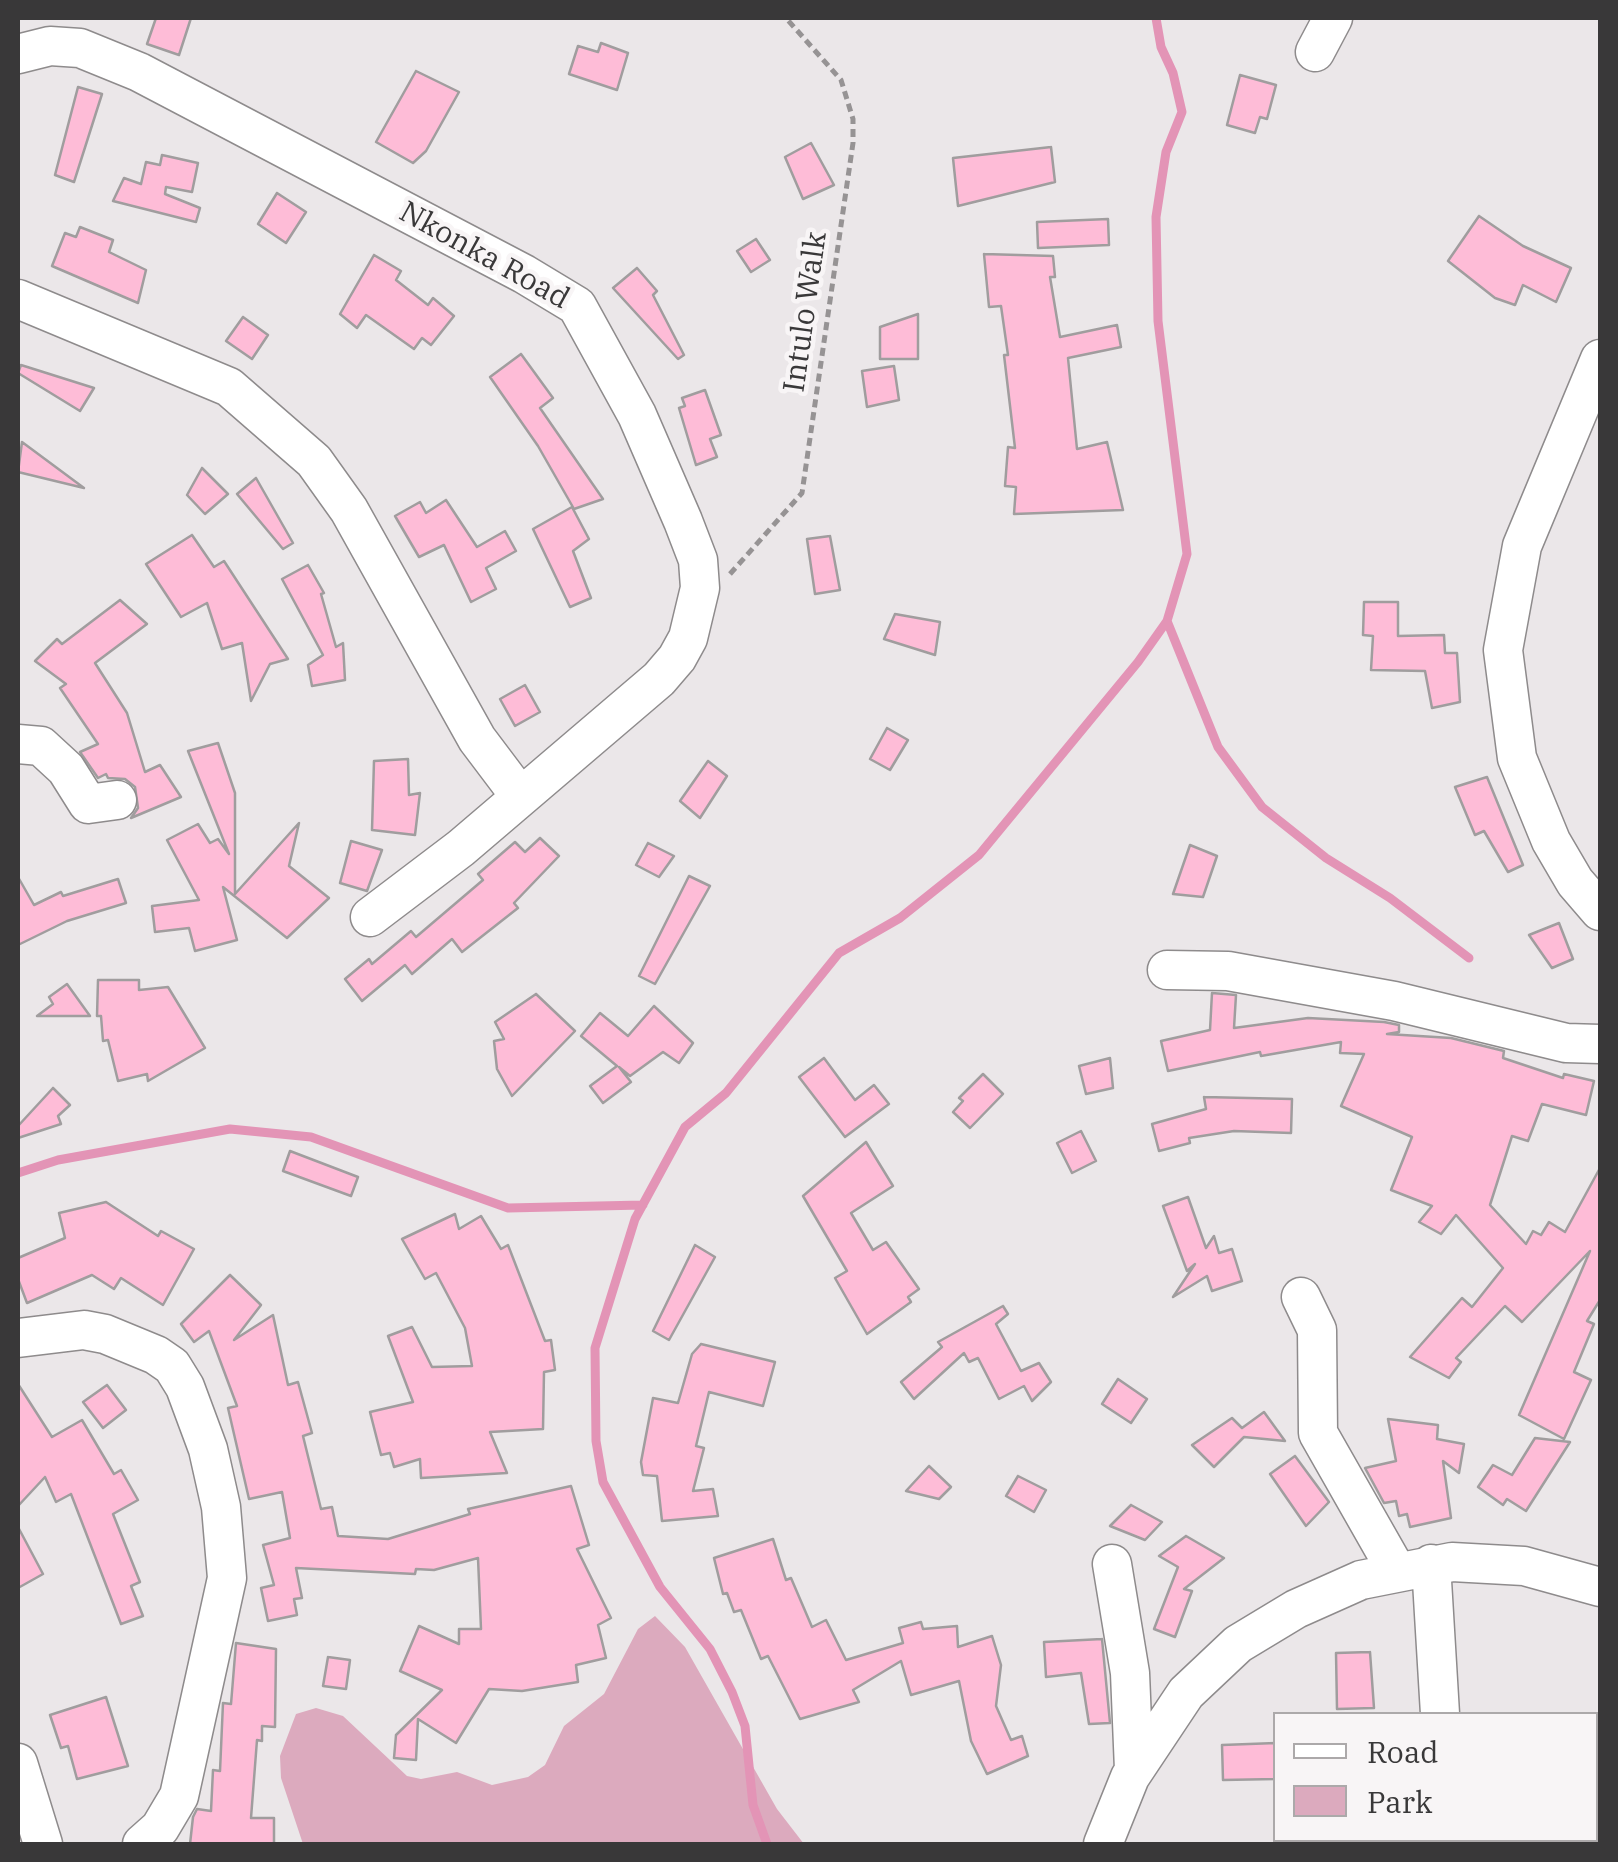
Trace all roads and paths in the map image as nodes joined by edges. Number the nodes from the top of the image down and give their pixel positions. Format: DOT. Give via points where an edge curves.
graph roads {
  1 [pos="786,18"];
  2 [pos="1333,18"];
  3 [pos="1314,52"];
  4 [pos="18,54"];
  5 [pos="18,299"];
  6 [pos="1600,359"];
  7 [pos="700,588"];
  8 [pos="18,744"];
  9 [pos="520,796"];
  10 [pos="117,800"];
  11 [pos="1600,911"];
  12 [pos="370,917"];
  13 [pos="1167,970"];
  14 [pos="1600,1044"];
  15 [pos="1300,1297"];
  16 [pos="18,1338"];
  17 [pos="1112,1564"];
  18 [pos="1413,1567"];
  19 [pos="1600,1587"];
  20 [pos="1440,1712"];
  21 [pos="18,1763"];
  22 [pos="1134,1770"];
  23 [pos="43,1844"];
  24 [pos="142,1844"];
  25 [pos="1103,1844"];
  1 -- 7 [label="path, Intulo Walk" via="841,80 853,119 802,493 754,542 738,570"];
  2 -- 3 [label="street"];
  4 -- 7 [label="street, Nkonka Road" via="80,48 140,72 577,306 638,415 698,560"];
  5 -- 9 [label="street" via="229,387 314,461 349,510 477,739"];
  6 -- 11 [label="street" via="1522,546 1504,650 1516,758 1551,841"];
  7 -- 9 [label="street, Nkonka Road" via="688,638 660,679"];
  8 -- 10 [label="street" via="41,746 88,804"];
  9 -- 12 [label="street, Nkonka Road"];
  13 -- 14 [label="street" via="1228,971 1566,1043"];
  15 -- 18 [label="street" via="1317,1330 1318,1433"];
  16 -- 24 [label="street" via="84,1330 156,1355 186,1387 212,1468 227,1578 180,1796"];
  17 -- 22 [label="street" via="1130,1673"];
  18 -- 19 [label="street" via="1490,1561"];
  18 -- 20 [label="street"];
  18 -- 22 [label="street" via="1296,1608 1238,1644 1186,1693"];
  21 -- 23 [label="street"];
  22 -- 25 [label="street"];
}
